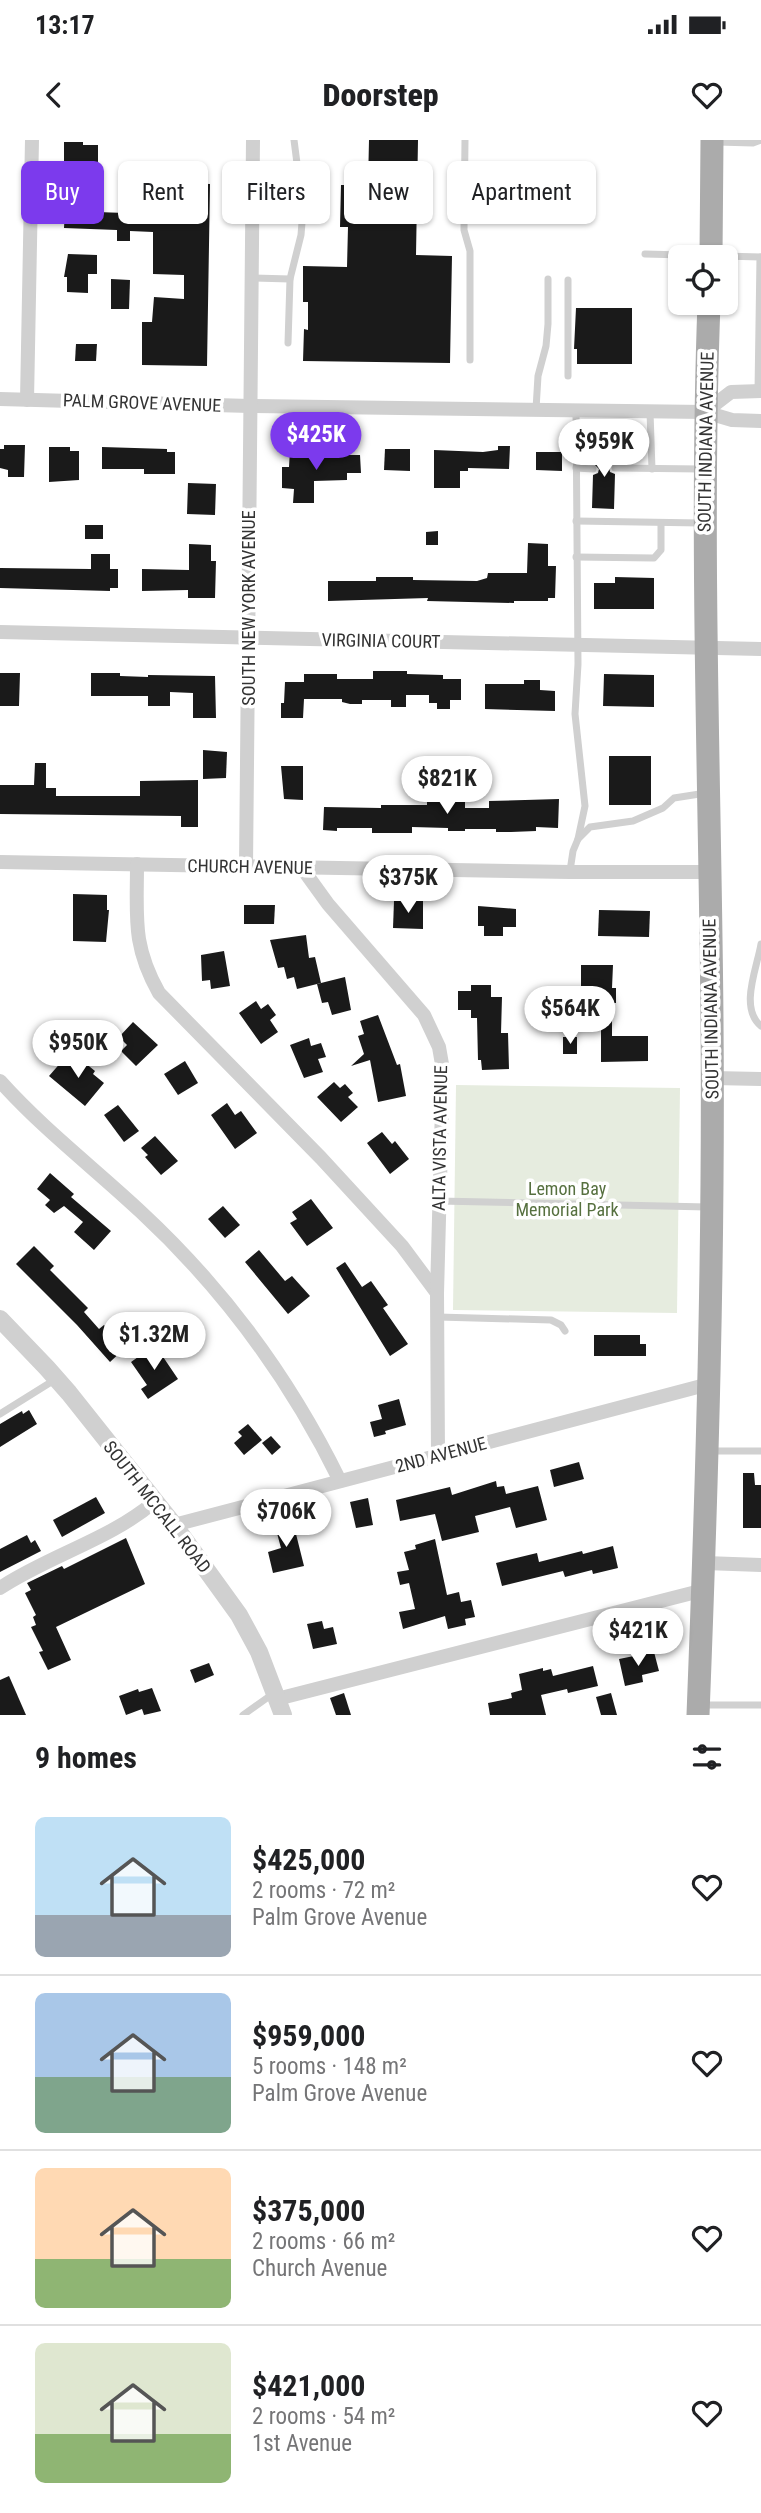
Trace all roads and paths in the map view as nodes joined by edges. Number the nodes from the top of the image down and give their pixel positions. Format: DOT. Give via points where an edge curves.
graph roads {
  1 [pos="32,140"];
  2 [pos="253,140"];
  3 [pos="294,140"];
  4 [pos="465,140"];
  5 [pos="761,140"];
  6 [pos="712,141"];
  7 [pos="711,245"];
  8 [pos="645,254"];
  9 [pos="668,255"];
  10 [pos="738,257"];
  11 [pos="761,257"];
  12 [pos="252,278"];
  13 [pos="290,279"];
  14 [pos="548,279"];
  15 [pos="568,279"];
  16 [pos="709,315"];
  17 [pos="288,343"];
  18 [pos="470,360"];
  19 [pos="760,364"];
  20 [pos="569,376"];
  21 [pos="759,391"];
  22 [pos="0,399"];
  23 [pos="27,400"];
  24 [pos="250,405"];
  25 [pos="536,410"];
  26 [pos="576,411"];
  27 [pos="705,411"];
  28 [pos="650,412"];
  29 [pos="761,421"];
  30 [pos="576,468"];
  31 [pos="593,468"];
  32 [pos="615,468"];
  33 [pos="652,468"];
  34 [pos="705,470"];
  35 [pos="576,521"];
  36 [pos="661,523"];
  37 [pos="705,523"];
  38 [pos="576,557"];
  39 [pos="0,632"];
  40 [pos="249,638"];
  41 [pos="577,645"];
  42 [pos="705,648"];
  43 [pos="761,649"];
  44 [pos="708,793"];
  45 [pos="578,839"];
  46 [pos="0,862"];
  47 [pos="137,864"];
  48 [pos="246,867"];
  49 [pos="302,868"];
  50 [pos="570,872"];
  51 [pos="710,872"];
  52 [pos="761,944"];
  53 [pos="761,1026"];
  54 [pos="713,1078"];
  55 [pos="761,1079"];
  56 [pos="0,1081"];
  57 [pos="439,1201"];
  58 [pos="711,1207"];
  59 [pos="437,1293"];
  60 [pos="437,1317"];
  61 [pos="0,1319"];
  62 [pos="565,1331"];
  63 [pos="57,1379"];
  64 [pos="709,1384"];
  65 [pos="0,1415"];
  66 [pos="708,1451"];
  67 [pos="761,1451"];
  68 [pos="438,1455"];
  69 [pos="341,1481"];
  70 [pos="154,1502"];
  71 [pos="174,1525"];
  72 [pos="705,1563"];
  73 [pos="761,1565"];
  74 [pos="0,1588"];
  75 [pos="704,1590"];
  76 [pos="279,1702"];
  77 [pos="761,1705"];
  78 [pos="698,1710"];
  79 [pos="243,1715"];
  1 -- 23 [label="street"];
  2 -- 12 [label="street, SOUTH NEW YORK AVENUE"];
  3 -- 13 [label="lane" via="302,225"];
  4 -- 18 [label="lane"];
  5 -- 6 [label="lane"];
  6 -- 7 [label="main road"];
  8 -- 9 [label="lane"];
  10 -- 11 [label="lane"];
  11 -- 19 [label="lane"];
  12 -- 13 [label="lane"];
  12 -- 24 [label="street, SOUTH NEW YORK AVENUE"];
  13 -- 17 [label="lane"];
  14 -- 25 [label="lane" via="548,324"];
  15 -- 20 [label="lane"];
  16 -- 27 [label="main road, SOUTH INDIANA AVENUE"];
  19 -- 21 [label="lane"];
  21 -- 27 [label="street" via="731,392"];
  22 -- 23 [label="street, PALM GROVE AVENUE"];
  23 -- 24 [label="street, PALM GROVE AVENUE"];
  24 -- 25 [label="street, PALM GROVE AVENUE"];
  24 -- 40 [label="street, SOUTH NEW YORK AVENUE"];
  25 -- 26 [label="street, PALM GROVE AVENUE"];
  26 -- 28 [label="street, PALM GROVE AVENUE"];
  26 -- 30 [label="lane"];
  27 -- 28 [label="street, PALM GROVE AVENUE"];
  27 -- 29 [label="street" via="732,421"];
  27 -- 34 [label="main road, SOUTH INDIANA AVENUE"];
  28 -- 33 [label="lane"];
  30 -- 31 [label="lane"];
  30 -- 35 [label="lane"];
  32 -- 33 [label="lane"];
  33 -- 34 [label="lane"];
  34 -- 37 [label="main road, SOUTH INDIANA AVENUE"];
  35 -- 36 [label="lane"];
  35 -- 38 [label="lane"];
  36 -- 37 [label="lane"];
  36 -- 38 [label="lane" via="661,550 654,558"];
  37 -- 42 [label="main road, SOUTH INDIANA AVENUE"];
  38 -- 41 [label="lane"];
  39 -- 40 [label="street, VIRGINIA COURT"];
  40 -- 41 [label="street, VIRGINIA COURT"];
  40 -- 48 [label="street, SOUTH NEW YORK AVENUE"];
  41 -- 42 [label="street, VIRGINIA COURT"];
  41 -- 45 [label="lane" via="575,714 585,806"];
  42 -- 43 [label="street, VIRGINIA COURT"];
  42 -- 44 [label="main road, SOUTH INDIANA AVENUE"];
  44 -- 45 [label="lane" via="674,798 634,821 590,827"];
  44 -- 51 [label="main road, SOUTH INDIANA AVENUE"];
  45 -- 50 [label="lane"];
  46 -- 47 [label="street, CHURCH AVENUE"];
  47 -- 48 [label="street, CHURCH AVENUE"];
  47 -- 59 [label="street" via="139,947 159,993 321,1158 402,1246"];
  48 -- 49 [label="street, CHURCH AVENUE"];
  49 -- 50 [label="street, CHURCH AVENUE"];
  49 -- 57 [label="street, ALTA VISTA AVENUE" via="433,1031 443,1070"];
  50 -- 51 [label="street, CHURCH AVENUE"];
  51 -- 54 [label="main road, SOUTH INDIANA AVENUE"];
  52 -- 53 [label="lane" via="751,1000 754,1018"];
  54 -- 55 [label="street"];
  54 -- 58 [label="main road, SOUTH INDIANA AVENUE"];
  56 -- 69 [label="street" via="144,1214 226,1302 296,1397"];
  57 -- 58 [label="lane"];
  57 -- 59 [label="street, ALTA VISTA AVENUE"];
  58 -- 64 [label="main road, SOUTH INDIANA AVENUE"];
  59 -- 60 [label="street, ALTA VISTA AVENUE"];
  60 -- 62 [label="lane" via="551,1320"];
  60 -- 68 [label="street, ALTA VISTA AVENUE"];
  61 -- 63 [label="street, SOUTH MCCALL ROAD"];
  63 -- 65 [label="lane"];
  63 -- 70 [label="street, SOUTH MCCALL ROAD"];
  64 -- 66 [label="main road, SOUTH INDIANA AVENUE"];
  64 -- 68 [label="street, 2ND AVENUE"];
  66 -- 67 [label="lane"];
  66 -- 72 [label="main road, SOUTH INDIANA AVENUE"];
  68 -- 69 [label="street, 2ND AVENUE"];
  69 -- 71 [label="street, 2ND AVENUE"];
  70 -- 71 [label="street, SOUTH MCCALL ROAD"];
  70 -- 74 [label="street" via="137,1517 25,1571"];
  71 -- 76 [label="street, SOUTH MCCALL ROAD" via="239,1615"];
  72 -- 73 [label="street"];
  72 -- 75 [label="main road, SOUTH INDIANA AVENUE"];
  75 -- 76 [label="street"];
  75 -- 78 [label="main road, SOUTH INDIANA AVENUE"];
  76 -- 79 [label="lane"];
  77 -- 78 [label="lane"];
}
